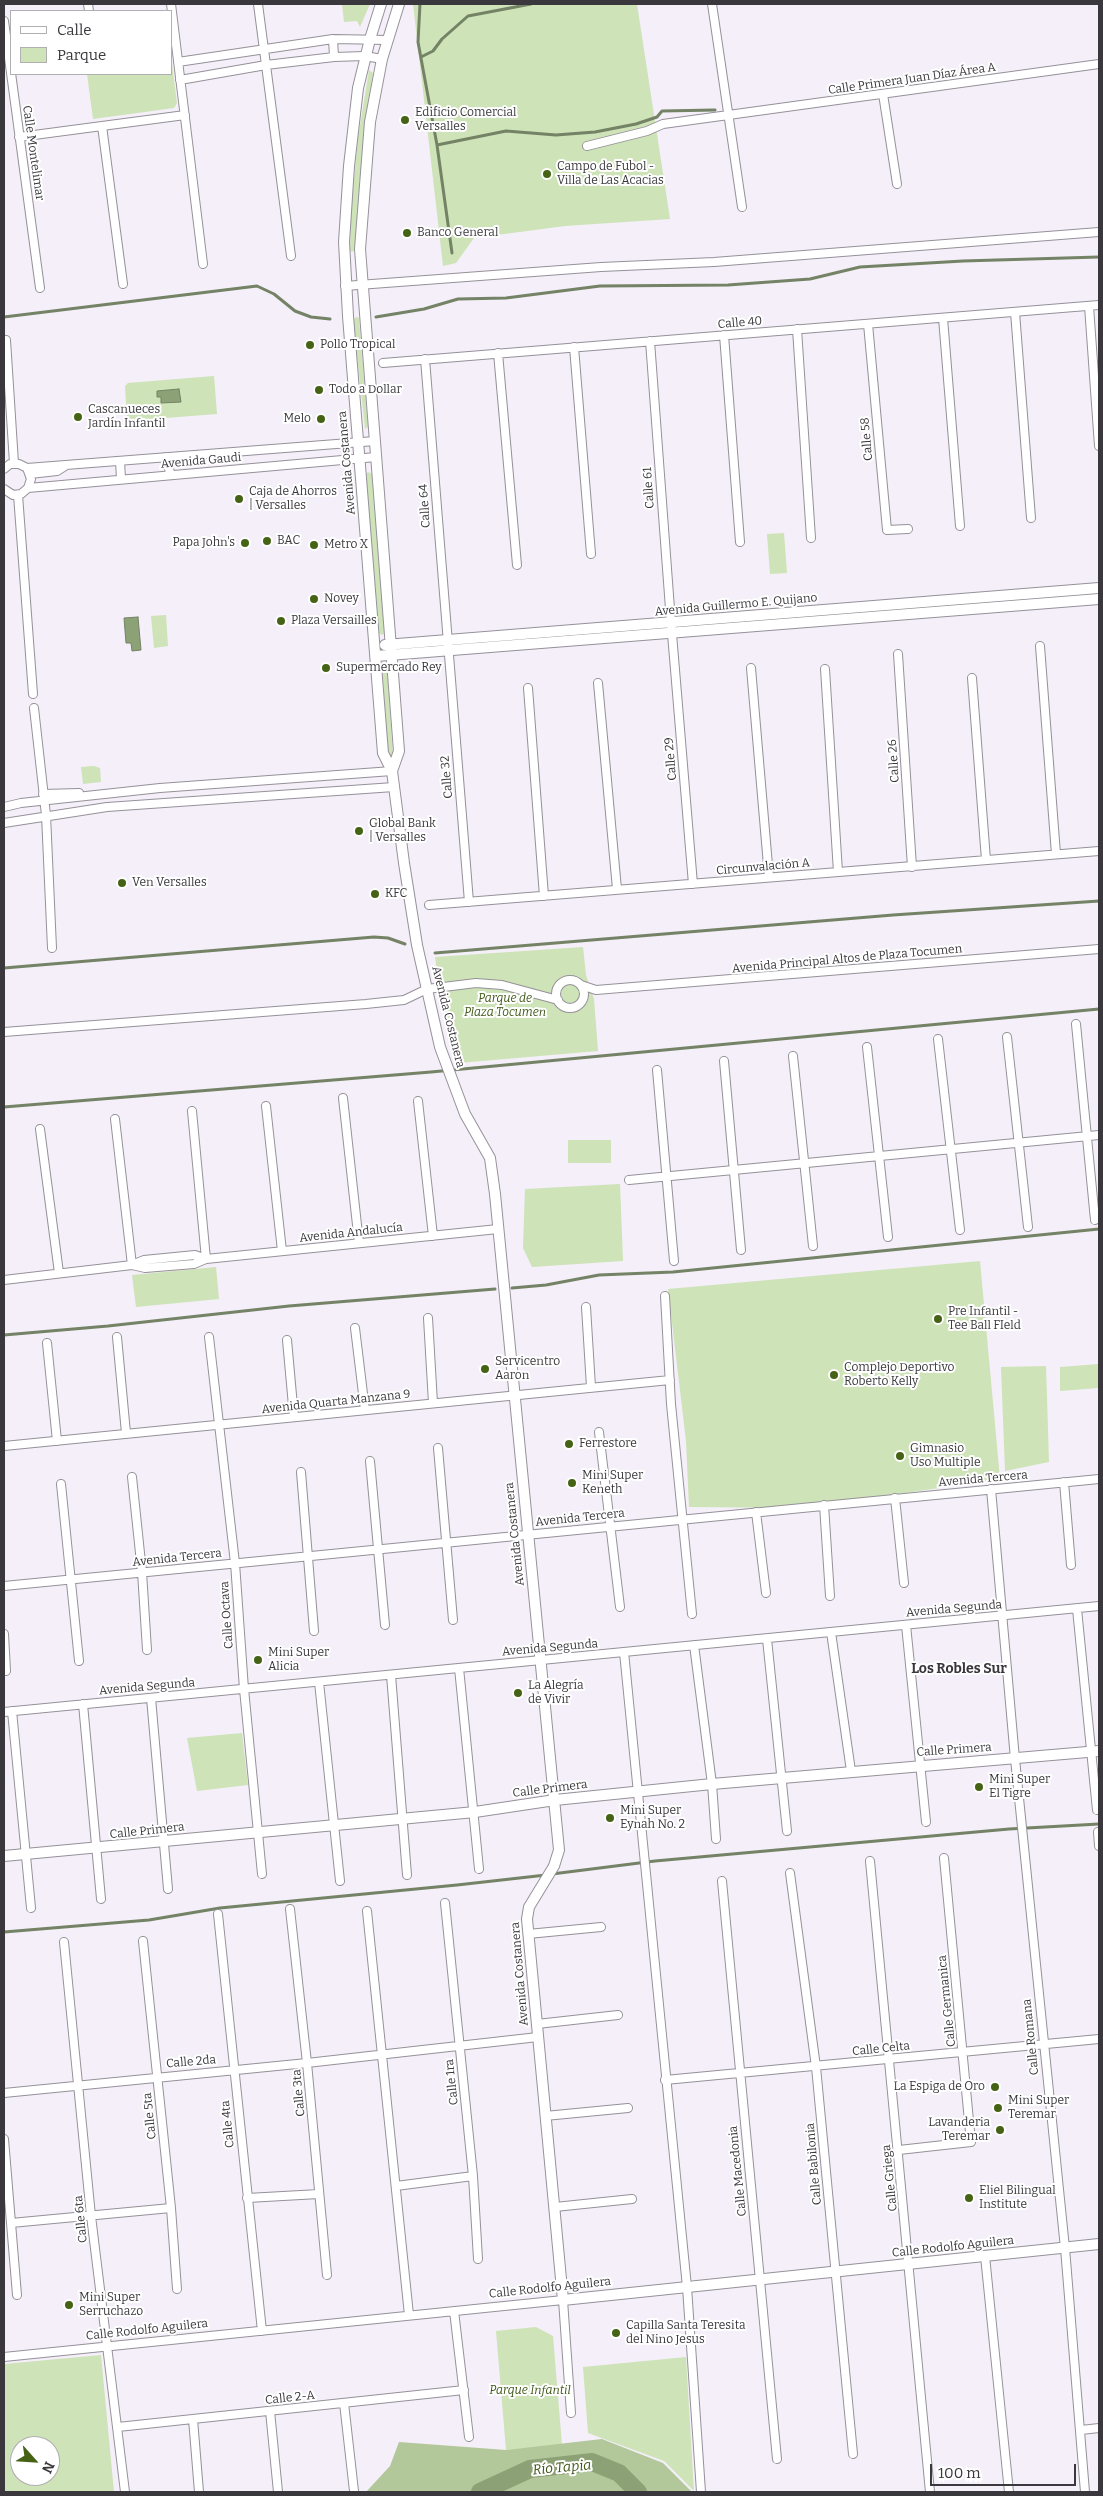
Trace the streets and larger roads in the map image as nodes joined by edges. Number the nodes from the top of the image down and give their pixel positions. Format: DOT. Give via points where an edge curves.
graph roads {
  1 [pos="258,4"];
  2 [pos="381,4"];
  3 [pos="399,4"];
  4 [pos="712,4"];
  5 [pos="172,15"];
  6 [pos="4,21"];
  7 [pos="8,36"];
  8 [pos="333,39"];
  9 [pos="370,39"];
  10 [pos="387,40"];
  11 [pos="264,48"];
  12 [pos="365,56"];
  13 [pos="334,57"];
  14 [pos="10,59"];
  15 [pos="382,60"];
  16 [pos="178,62"];
  17 [pos="1099,64"];
  18 [pos="266,65"];
  19 [pos="11,75"];
  20 [pos="180,80"];
  21 [pos="13,93"];
  22 [pos="883,94"];
  23 [pos="4,95"];
  24 [pos="185,115"];
  25 [pos="727,116"];
  26 [pos="102,126"];
  27 [pos="19,137"];
  28 [pos="587,146"];
  29 [pos="896,184"];
  30 [pos="742,207"];
  31 [pos="1099,232"];
  32 [pos="291,256"];
  33 [pos="203,264"];
  34 [pos="123,284"];
  35 [pos="362,284"];
  36 [pos="346,286"];
  37 [pos="40,288"];
  38 [pos="1099,305"];
  39 [pos="1089,306"];
  40 [pos="1015,312"];
  41 [pos="943,318"];
  42 [pos="868,324"];
  43 [pos="797,329"];
  44 [pos="724,335"];
  45 [pos="6,340"];
  46 [pos="650,341"];
  47 [pos="574,347"];
  48 [pos="498,353"];
  49 [pos="426,359"];
  50 [pos="383,362"];
  51 [pos="375,441"];
  52 [pos="358,442"];
  53 [pos="1099,446"];
  54 [pos="166,457"];
  55 [pos="376,457"];
  56 [pos="359,458"];
  57 [pos="120,461"];
  58 [pos="14,463"];
  59 [pos="4,469"];
  60 [pos="28,471"];
  61 [pos="171,475"];
  62 [pos="121,479"];
  63 [pos="28,488"];
  64 [pos="4,489"];
  65 [pos="18,495"];
  66 [pos="1031,518"];
  67 [pos="960,526"];
  68 [pos="908,529"];
  69 [pos="811,538"];
  70 [pos="740,542"];
  71 [pos="591,554"];
  72 [pos="517,565"];
  73 [pos="1099,588"];
  74 [pos="1006,596"];
  75 [pos="1099,600"];
  76 [pos="1007,607"];
  77 [pos="844,608"];
  78 [pos="845,620"];
  79 [pos="671,628"];
  80 [pos="447,645"];
  81 [pos="1040,646"];
  82 [pos="391,650"];
  83 [pos="375,651"];
  84 [pos="898,654"];
  85 [pos="751,668"];
  86 [pos="825,669"];
  87 [pos="972,678"];
  88 [pos="598,683"];
  89 [pos="528,688"];
  90 [pos="32,694"];
  91 [pos="34,708"];
  92 [pos="392,771"];
  93 [pos="394,787"];
  94 [pos="160,788"];
  95 [pos="44,797"];
  96 [pos="161,803"];
  97 [pos="4,807"];
  98 [pos="46,815"];
  99 [pos="4,823"];
  100 [pos="1099,851"];
  101 [pos="1056,854"];
  102 [pos="986,860"];
  103 [pos="912,867"];
  104 [pos="838,872"];
  105 [pos="769,877"];
  106 [pos="694,884"];
  107 [pos="617,889"];
  108 [pos="544,896"];
  109 [pos="469,902"];
  110 [pos="429,905"];
  111 [pos="52,948"];
  112 [pos="1099,949"];
  113 [pos="582,986"];
  114 [pos="427,989"];
  115 [pos="596,990"];
  116 [pos="557,991"];
  117 [pos="546,996"];
  118 [pos="583,998"];
  119 [pos="558,1000"];
  120 [pos="1076,1024"];
  121 [pos="4,1032"];
  122 [pos="1007,1036"];
  123 [pos="938,1039"];
  124 [pos="867,1047"];
  125 [pos="793,1056"];
  126 [pos="724,1061"];
  127 [pos="657,1070"];
  128 [pos="343,1098"];
  129 [pos="418,1101"];
  130 [pos="266,1106"];
  131 [pos="192,1111"];
  132 [pos="115,1119"];
  133 [pos="40,1129"];
  134 [pos="1099,1135"];
  135 [pos="1088,1136"];
  136 [pos="1020,1142"];
  137 [pos="951,1149"];
  138 [pos="878,1156"];
  139 [pos="804,1164"];
  140 [pos="733,1171"];
  141 [pos="666,1177"];
  142 [pos="629,1180"];
  143 [pos="1095,1220"];
  144 [pos="1028,1228"];
  145 [pos="498,1229"];
  146 [pos="960,1230"];
  147 [pos="433,1236"];
  148 [pos="888,1237"];
  149 [pos="359,1243"];
  150 [pos="813,1246"];
  151 [pos="741,1250"];
  152 [pos="282,1251"];
  153 [pos="206,1259"];
  154 [pos="674,1261"];
  155 [pos="132,1265"];
  156 [pos="59,1273"];
  157 [pos="4,1280"];
  158 [pos="665,1296"];
  159 [pos="586,1307"];
  160 [pos="428,1318"];
  161 [pos="355,1328"];
  162 [pos="117,1337"];
  163 [pos="209,1337"];
  164 [pos="287,1340"];
  165 [pos="47,1344"];
  166 [pos="670,1380"];
  167 [pos="591,1387"];
  168 [pos="514,1395"];
  169 [pos="433,1403"];
  170 [pos="365,1410"];
  171 [pos="294,1417"];
  172 [pos="220,1425"];
  173 [pos="599,1432"];
  174 [pos="126,1433"];
  175 [pos="57,1441"];
  176 [pos="4,1446"];
  177 [pos="438,1448"];
  178 [pos="370,1461"];
  179 [pos="301,1472"];
  180 [pos="132,1477"];
  181 [pos="1099,1479"];
  182 [pos="1064,1482"];
  183 [pos="62,1484"];
  184 [pos="991,1489"];
  185 [pos="895,1498"];
  186 [pos="824,1505"];
  187 [pos="756,1512"];
  188 [pos="682,1520"];
  189 [pos="610,1526"];
  190 [pos="528,1534"];
  191 [pos="447,1542"];
  192 [pos="379,1548"];
  193 [pos="309,1556"];
  194 [pos="235,1563"];
  195 [pos="1071,1566"];
  196 [pos="142,1572"];
  197 [pos="72,1579"];
  198 [pos="904,1583"];
  199 [pos="4,1586"];
  200 [pos="766,1593"];
  201 [pos="830,1596"];
  202 [pos="1099,1606"];
  203 [pos="620,1608"];
  204 [pos="1077,1609"];
  205 [pos="692,1614"];
  206 [pos="1001,1616"];
  207 [pos="453,1620"];
  208 [pos="385,1625"];
  209 [pos="906,1625"];
  210 [pos="314,1630"];
  211 [pos="831,1632"];
  212 [pos="4,1634"];
  213 [pos="767,1638"];
  214 [pos="694,1646"];
  215 [pos="147,1650"];
  216 [pos="624,1652"];
  217 [pos="541,1660"];
  218 [pos="79,1661"];
  219 [pos="459,1668"];
  220 [pos="6,1671"];
  221 [pos="390,1675"];
  222 [pos="319,1682"];
  223 [pos="244,1689"];
  224 [pos="151,1698"];
  225 [pos="83,1704"];
  226 [pos="8,1712"];
  227 [pos="1095,1751"];
  228 [pos="1015,1759"];
  229 [pos="921,1765"];
  230 [pos="851,1771"];
  231 [pos="782,1778"];
  232 [pos="712,1784"];
  233 [pos="637,1792"];
  234 [pos="555,1800"];
  235 [pos="1097,1810"];
  236 [pos="474,1812"];
  237 [pos="404,1818"];
  238 [pos="926,1822"];
  239 [pos="335,1825"];
  240 [pos="787,1831"];
  241 [pos="1098,1832"];
  242 [pos="257,1833"];
  243 [pos="716,1839"];
  244 [pos="165,1842"];
  245 [pos="1099,1846"];
  246 [pos="94,1849"];
  247 [pos="4,1856"];
  248 [pos="26,1856"];
  249 [pos="944,1858"];
  250 [pos="870,1861"];
  251 [pos="479,1869"];
  252 [pos="262,1874"];
  253 [pos="790,1874"];
  254 [pos="408,1875"];
  255 [pos="340,1881"];
  256 [pos="722,1881"];
  257 [pos="168,1890"];
  258 [pos="101,1899"];
  259 [pos="445,1903"];
  260 [pos="31,1908"];
  261 [pos="290,1909"];
  262 [pos="367,1911"];
  263 [pos="218,1914"];
  264 [pos="601,1927"];
  265 [pos="528,1934"];
  266 [pos="143,1941"];
  267 [pos="64,1942"];
  268 [pos="618,2015"];
  269 [pos="537,2024"];
  270 [pos="538,2037"];
  271 [pos="1099,2040"];
  272 [pos="460,2045"];
  273 [pos="1043,2045"];
  274 [pos="964,2051"];
  275 [pos="381,2054"];
  276 [pos="890,2059"];
  277 [pos="307,2063"];
  278 [pos="816,2067"];
  279 [pos="234,2070"];
  280 [pos="739,2074"];
  281 [pos="158,2077"];
  282 [pos="665,2080"];
  283 [pos="79,2085"];
  284 [pos="4,2093"];
  285 [pos="628,2108"];
  286 [pos="545,2116"];
  287 [pos="4,2139"];
  288 [pos="899,2150"];
  289 [pos="473,2176"];
  290 [pos="396,2186"];
  291 [pos="319,2194"];
  292 [pos="247,2198"];
  293 [pos="632,2199"];
  294 [pos="555,2207"];
  295 [pos="171,2208"];
  296 [pos="91,2216"];
  297 [pos="11,2223"];
  298 [pos="1099,2244"];
  299 [pos="1065,2248"];
  300 [pos="985,2256"];
  301 [pos="478,2259"];
  302 [pos="910,2264"];
  303 [pos="834,2272"];
  304 [pos="327,2275"];
  305 [pos="760,2279"];
  306 [pos="687,2287"];
  307 [pos="177,2289"];
  308 [pos="17,2295"];
  309 [pos="563,2300"];
  310 [pos="454,2311"];
  311 [pos="410,2315"];
  312 [pos="262,2330"];
  313 [pos="108,2346"];
  314 [pos="4,2357"];
  315 [pos="464,2390"];
  316 [pos="344,2403"];
  317 [pos="270,2411"];
  318 [pos="571,2413"];
  319 [pos="192,2420"];
  320 [pos="118,2427"];
  321 [pos="1099,2428"];
  322 [pos="1081,2430"];
  323 [pos="469,2437"];
  324 [pos="853,2454"];
  325 [pos="777,2459"];
  326 [pos="354,2491"];
  327 [pos="125,2492"];
  328 [pos="199,2492"];
  329 [pos="278,2492"];
  330 [pos="701,2492"];
  331 [pos="930,2492"];
  332 [pos="1009,2492"];
  333 [pos="1085,2492"];
  1 -- 11 [label="street"];
  2 -- 9 [label="street, Avenida Costanera"];
  3 -- 10 [label="street, Avenida Costanera"];
  4 -- 25 [label="street"];
  5 -- 16 [label="street"];
  6 -- 7 [label="street, Calle Montelimar"];
  7 -- 14 [label="street, Calle Montelimar"];
  8 -- 9 [label="street"];
  8 -- 11 [label="street"];
  8 -- 13 [label="street"];
  9 -- 10 [label="street"];
  9 -- 12 [label="street, Avenida Costanera"];
  10 -- 15 [label="street, Avenida Costanera"];
  11 -- 16 [label="street"];
  11 -- 18 [label="street"];
  12 -- 13 [label="street"];
  12 -- 15 [label="street"];
  12 -- 36 [label="street, Avenida Costanera" via="349,166 344,242"];
  13 -- 18 [label="street"];
  15 -- 35 [label="street, Avenida Costanera" via="370,122 360,249"];
  16 -- 20 [label="street"];
  17 -- 22 [label="street, Calle Primera Juan Díaz Área A"];
  18 -- 20 [label="street"];
  18 -- 32 [label="street"];
  19 -- 21 [label="street, Calle Montelimar"];
  20 -- 24 [label="street"];
  21 -- 23 [label="street"];
  21 -- 27 [label="street, Calle Montelimar"];
  22 -- 25 [label="street, Calle Primera Juan Díaz Área A"];
  22 -- 29 [label="street"];
  24 -- 26 [label="street"];
  24 -- 33 [label="street"];
  25 -- 28 [label="street, Calle Primera Juan Díaz Área A" via="663,124"];
  25 -- 30 [label="street"];
  26 -- 27 [label="street"];
  26 -- 34 [label="street"];
  27 -- 37 [label="street, Calle Montelimar"];
  31 -- 35 [label="street" via="714,262"];
  35 -- 36 [label="street"];
  35 -- 51 [label="street, Avenida Costanera"];
  36 -- 52 [label="street, Avenida Costanera"];
  38 -- 39 [label="street, Calle 40"];
  39 -- 40 [label="street, Calle 40"];
  39 -- 53 [label="street"];
  40 -- 41 [label="street, Calle 40"];
  40 -- 66 [label="street"];
  41 -- 42 [label="street, Calle 40"];
  41 -- 67 [label="street"];
  42 -- 43 [label="street, Calle 40"];
  42 -- 68 [label="street, Calle 58" via="887,530"];
  43 -- 44 [label="street, Calle 40"];
  43 -- 69 [label="street"];
  44 -- 46 [label="street, Calle 40"];
  44 -- 70 [label="street"];
  45 -- 58 [label="street"];
  46 -- 47 [label="street, Calle 40"];
  46 -- 79 [label="street, Calle 61"];
  47 -- 48 [label="street, Calle 40"];
  47 -- 71 [label="street"];
  48 -- 49 [label="street, Calle 40"];
  48 -- 72 [label="street"];
  49 -- 50 [label="street, Calle 40"];
  49 -- 80 [label="street, Calle 64"];
  51 -- 52 [label="street, Avenida Gaudi"];
  51 -- 55 [label="street, Avenida Costanera"];
  52 -- 54 [label="street, Avenida Gaudi"];
  52 -- 56 [label="street, Avenida Costanera"];
  54 -- 57 [label="street, Avenida Gaudi"];
  54 -- 61 [label="street"];
  55 -- 56 [label="street, Avenida Gaudi"];
  55 -- 82 [label="street, Avenida Costanera"];
  56 -- 61 [label="street, Avenida Gaudi"];
  56 -- 83 [label="street, Avenida Costanera"];
  57 -- 60 [label="street, Avenida Gaudi"];
  57 -- 62 [label="street"];
  58 -- 59 [label="street"];
  58 -- 60 [label="street"];
  60 -- 63 [label="street"];
  61 -- 62 [label="street, Avenida Gaudi"];
  62 -- 63 [label="street, Avenida Gaudi"];
  63 -- 65 [label="street"];
  64 -- 65 [label="street"];
  65 -- 90 [label="street"];
  73 -- 74 [label="street, Avenida Guillermo E. Quijano"];
  74 -- 76 [label="street"];
  74 -- 77 [label="street, Avenida Guillermo E. Quijano"];
  75 -- 76 [label="street, Avenida Guillermo E. Quijano"];
  76 -- 78 [label="street, Avenida Guillermo E. Quijano"];
  77 -- 78 [label="street"];
  77 -- 79 [label="street, Avenida Guillermo E. Quijano"];
  78 -- 79 [label="street, Avenida Guillermo E. Quijano"];
  79 -- 80 [label="street, Avenida Guillermo E. Quijano"];
  79 -- 106 [label="street, Calle 29"];
  80 -- 82 [label="street, Avenida Guillermo E. Quijano"];
  80 -- 109 [label="street, Calle 32"];
  81 -- 101 [label="street"];
  82 -- 83 [label="street, Avenida Guillermo E. Quijano"];
  82 -- 92 [label="street, Avenida Costanera" via="399,750"];
  83 -- 92 [label="street, Avenida Costanera" via="384,753"];
  84 -- 103 [label="street, Calle 26"];
  85 -- 105 [label="street"];
  86 -- 104 [label="street"];
  87 -- 102 [label="street"];
  88 -- 107 [label="street"];
  89 -- 108 [label="street"];
  91 -- 95 [label="street"];
  92 -- 93 [label="street, Avenida Costanera"];
  92 -- 94 [label="street"];
  93 -- 96 [label="street"];
  93 -- 114 [label="street, Avenida Costanera" via="405,871"];
  94 -- 95 [label="street"];
  94 -- 96 [label="street"];
  95 -- 97 [label="street"];
  95 -- 98 [label="street"];
  96 -- 98 [label="street"];
  98 -- 99 [label="street"];
  98 -- 111 [label="street"];
  100 -- 101 [label="street, Circunvalación A"];
  101 -- 102 [label="street, Circunvalación A"];
  102 -- 103 [label="street, Circunvalación A"];
  103 -- 104 [label="street, Circunvalación A"];
  104 -- 105 [label="street, Circunvalación A"];
  105 -- 106 [label="street, Circunvalación A"];
  106 -- 107 [label="street, Circunvalación A"];
  107 -- 108 [label="street, Circunvalación A"];
  108 -- 109 [label="street, Circunvalación A"];
  109 -- 110 [label="street, Circunvalación A"];
  112 -- 115 [label="street, Avenida Principal Altos de Plaza Tocumen"];
  113 -- 115 [label="street, Avenida Principal Altos de Plaza Tocumen"];
  113 -- 116 [label="street" via="570,980 561,984"];
  113 -- 118 [label="street"];
  114 -- 117 [label="street" via="489,983"];
  114 -- 121 [label="street" via="404,1000 366,1004"];
  114 -- 145 [label="street, Avenida Costanera" via="445,1063 465,1114 490,1158"];
  115 -- 118 [label="street, Avenida Principal Altos de Plaza Tocumen"];
  116 -- 117 [label="street"];
  116 -- 119 [label="street"];
  117 -- 119 [label="street"];
  118 -- 119 [label="street" via="574,1007 565,1006"];
  120 -- 135 [label="street"];
  122 -- 136 [label="street"];
  123 -- 137 [label="street"];
  124 -- 138 [label="street"];
  125 -- 139 [label="street"];
  126 -- 140 [label="street"];
  127 -- 141 [label="street"];
  128 -- 149 [label="street"];
  129 -- 147 [label="street"];
  130 -- 152 [label="street"];
  131 -- 153 [label="street"];
  132 -- 155 [label="street"];
  133 -- 156 [label="street"];
  134 -- 135 [label="street"];
  135 -- 136 [label="street"];
  135 -- 143 [label="street"];
  136 -- 137 [label="street"];
  136 -- 144 [label="street"];
  137 -- 138 [label="street"];
  137 -- 146 [label="street"];
  138 -- 139 [label="street"];
  138 -- 148 [label="street"];
  139 -- 140 [label="street"];
  139 -- 150 [label="street"];
  140 -- 141 [label="street"];
  140 -- 151 [label="street"];
  141 -- 142 [label="street"];
  141 -- 154 [label="street"];
  145 -- 147 [label="street, Avenida Andalucía"];
  145 -- 168 [label="street, Avenida Costanera"];
  147 -- 149 [label="street, Avenida Andalucía"];
  149 -- 152 [label="street, Avenida Andalucía"];
  152 -- 153 [label="street, Avenida Andalucía"];
  153 -- 155 [label="street, Avenida Andalucía" via="194,1264 145,1268"];
  155 -- 156 [label="street, Avenida Andalucía"];
  156 -- 157 [label="street, Avenida Andalucía"];
  158 -- 166 [label="street"];
  159 -- 167 [label="street"];
  160 -- 169 [label="street"];
  161 -- 170 [label="street"];
  162 -- 174 [label="street"];
  163 -- 172 [label="street, Calle Octava"];
  164 -- 171 [label="street"];
  165 -- 175 [label="street"];
  166 -- 167 [label="street, Avenida Quarta Manzana 9"];
  166 -- 188 [label="street"];
  167 -- 168 [label="street, Avenida Quarta Manzana 9"];
  168 -- 169 [label="street, Avenida Quarta Manzana 9"];
  168 -- 190 [label="street, Avenida Costanera"];
  169 -- 170 [label="street, Avenida Quarta Manzana 9"];
  170 -- 171 [label="street, Avenida Quarta Manzana 9"];
  171 -- 172 [label="street, Avenida Quarta Manzana 9"];
  172 -- 174 [label="street, Avenida Quarta Manzana 9"];
  172 -- 194 [label="street, Calle Octava"];
  173 -- 189 [label="street"];
  174 -- 175 [label="street, Avenida Quarta Manzana 9"];
  175 -- 176 [label="street, Avenida Quarta Manzana 9"];
  177 -- 191 [label="street"];
  178 -- 192 [label="street"];
  179 -- 193 [label="street"];
  180 -- 196 [label="street"];
  181 -- 182 [label="street, Avenida Tercera"];
  182 -- 184 [label="street, Avenida Tercera"];
  182 -- 195 [label="street"];
  183 -- 197 [label="street"];
  184 -- 185 [label="street, Avenida Tercera"];
  184 -- 206 [label="street, Calle Romana"];
  185 -- 186 [label="street, Avenida Tercera"];
  185 -- 198 [label="street"];
  186 -- 187 [label="street, Avenida Tercera"];
  186 -- 201 [label="street"];
  187 -- 188 [label="street, Avenida Tercera"];
  187 -- 200 [label="street"];
  188 -- 189 [label="street, Avenida Tercera"];
  188 -- 205 [label="street"];
  189 -- 190 [label="street, Avenida Tercera"];
  189 -- 203 [label="street"];
  190 -- 191 [label="street, Avenida Tercera"];
  190 -- 217 [label="street, Avenida Costanera"];
  191 -- 192 [label="street, Avenida Tercera"];
  191 -- 207 [label="street"];
  192 -- 193 [label="street, Avenida Tercera"];
  192 -- 208 [label="street"];
  193 -- 194 [label="street, Avenida Tercera"];
  193 -- 210 [label="street"];
  194 -- 196 [label="street, Avenida Tercera"];
  194 -- 223 [label="street, Calle Octava"];
  196 -- 197 [label="street, Avenida Tercera"];
  196 -- 215 [label="street"];
  197 -- 199 [label="street, Avenida Tercera"];
  197 -- 218 [label="street"];
  202 -- 204 [label="street, Avenida Segunda"];
  204 -- 206 [label="street, Avenida Segunda"];
  204 -- 227 [label="street"];
  206 -- 209 [label="street, Avenida Segunda"];
  206 -- 228 [label="street, Calle Romana"];
  209 -- 211 [label="street, Avenida Segunda"];
  209 -- 229 [label="street"];
  211 -- 213 [label="street, Avenida Segunda"];
  211 -- 230 [label="street"];
  212 -- 220 [label="street"];
  213 -- 214 [label="street, Avenida Segunda"];
  213 -- 231 [label="street"];
  214 -- 216 [label="street, Avenida Segunda"];
  214 -- 232 [label="street"];
  216 -- 217 [label="street, Avenida Segunda"];
  216 -- 233 [label="street"];
  217 -- 219 [label="street, Avenida Segunda"];
  217 -- 234 [label="street, Avenida Costanera"];
  219 -- 221 [label="street, Avenida Segunda"];
  219 -- 236 [label="street"];
  221 -- 222 [label="street, Avenida Segunda"];
  221 -- 237 [label="street"];
  222 -- 223 [label="street, Avenida Segunda"];
  222 -- 239 [label="street"];
  223 -- 224 [label="street, Avenida Segunda"];
  223 -- 242 [label="street, Calle Octava"];
  224 -- 225 [label="street, Avenida Segunda"];
  224 -- 244 [label="street"];
  225 -- 226 [label="street, Avenida Segunda"];
  225 -- 246 [label="street"];
  226 -- 248 [label="street"];
  227 -- 228 [label="street, Calle Primera"];
  227 -- 235 [label="street"];
  228 -- 229 [label="street, Calle Primera"];
  228 -- 273 [label="street, Calle Romana"];
  229 -- 230 [label="street, Calle Primera"];
  229 -- 238 [label="street"];
  230 -- 231 [label="street, Calle Primera"];
  231 -- 232 [label="street, Calle Primera"];
  231 -- 240 [label="street"];
  232 -- 233 [label="street, Calle Primera"];
  232 -- 243 [label="street"];
  233 -- 234 [label="street, Calle Primera"];
  233 -- 282 [label="street"];
  234 -- 236 [label="street, Calle Primera"];
  234 -- 265 [label="street, Avenida Costanera" via="559,1850 554,1866 529,1907"];
  236 -- 237 [label="street, Calle Primera"];
  236 -- 251 [label="street"];
  237 -- 239 [label="street, Calle Primera"];
  237 -- 254 [label="street"];
  239 -- 242 [label="street, Calle Primera"];
  239 -- 255 [label="street"];
  241 -- 245 [label="street"];
  242 -- 244 [label="street, Calle Primera"];
  242 -- 252 [label="street, Calle Octava"];
  244 -- 246 [label="street, Calle Primera"];
  244 -- 257 [label="street"];
  246 -- 248 [label="street, Calle Primera"];
  246 -- 258 [label="street"];
  247 -- 248 [label="street, Calle Primera"];
  248 -- 260 [label="street"];
  249 -- 274 [label="street, Calle Germanica"];
  250 -- 276 [label="street, Calle Griega"];
  253 -- 278 [label="street, Calle Babilonia"];
  256 -- 280 [label="street, Calle Macedonia"];
  259 -- 272 [label="street, Calle 1ra"];
  261 -- 277 [label="street, Calle 3ta"];
  262 -- 275 [label="street"];
  263 -- 279 [label="street, Calle 4ta"];
  264 -- 265 [label="street"];
  265 -- 269 [label="street, Avenida Costanera"];
  266 -- 281 [label="street, Calle 5ta"];
  267 -- 283 [label="street, Calle 6ta"];
  268 -- 269 [label="street"];
  269 -- 270 [label="street, Avenida Costanera"];
  270 -- 272 [label="street, Calle 2da"];
  270 -- 286 [label="street, Avenida Costanera"];
  271 -- 273 [label="street, Calle Celta"];
  272 -- 275 [label="street, Calle 2da"];
  272 -- 289 [label="street, Calle 1ra"];
  273 -- 274 [label="street, Calle Celta"];
  273 -- 299 [label="street, Calle Romana"];
  274 -- 276 [label="street, Calle Celta"];
  274 -- 288 [label="street, Calle Germanica" via="971,2142"];
  275 -- 277 [label="street, Calle 2da"];
  275 -- 290 [label="street"];
  276 -- 278 [label="street, Calle Celta"];
  276 -- 288 [label="street, Calle Griega"];
  277 -- 279 [label="street, Calle 2da"];
  277 -- 291 [label="street, Calle 3ta"];
  278 -- 280 [label="street, Calle Celta"];
  278 -- 303 [label="street, Calle Babilonia"];
  279 -- 281 [label="street, Calle 2da"];
  279 -- 292 [label="street, Calle 4ta"];
  280 -- 282 [label="street, Calle Celta"];
  280 -- 305 [label="street, Calle Macedonia"];
  281 -- 283 [label="street, Calle 2da"];
  281 -- 295 [label="street, Calle 5ta"];
  282 -- 306 [label="street"];
  283 -- 284 [label="street, Calle 2da"];
  283 -- 296 [label="street, Calle 6ta"];
  285 -- 286 [label="street"];
  286 -- 294 [label="street, Avenida Costanera"];
  287 -- 297 [label="street"];
  288 -- 302 [label="street, Calle Griega"];
  289 -- 290 [label="street"];
  289 -- 301 [label="street, Calle 1ra"];
  290 -- 311 [label="street"];
  291 -- 292 [label="street"];
  291 -- 304 [label="street, Calle 3ta"];
  292 -- 312 [label="street, Calle 4ta"];
  293 -- 294 [label="street"];
  294 -- 309 [label="street, Avenida Costanera"];
  295 -- 296 [label="street"];
  295 -- 307 [label="street, Calle 5ta"];
  296 -- 297 [label="street"];
  296 -- 313 [label="street, Calle 6ta"];
  297 -- 308 [label="street"];
  298 -- 299 [label="street, Calle Rodolfo Aguilera"];
  299 -- 300 [label="street, Calle Rodolfo Aguilera"];
  299 -- 322 [label="street, Calle Romana"];
  300 -- 302 [label="street, Calle Rodolfo Aguilera"];
  300 -- 332 [label="street"];
  302 -- 303 [label="street, Calle Rodolfo Aguilera"];
  302 -- 331 [label="street, Calle Griega"];
  303 -- 305 [label="street, Calle Rodolfo Aguilera"];
  303 -- 324 [label="street, Calle Babilonia"];
  305 -- 306 [label="street, Calle Rodolfo Aguilera"];
  305 -- 325 [label="street, Calle Macedonia"];
  306 -- 309 [label="street, Calle Rodolfo Aguilera"];
  306 -- 330 [label="street"];
  309 -- 310 [label="street, Calle Rodolfo Aguilera"];
  309 -- 318 [label="street"];
  310 -- 311 [label="street, Calle Rodolfo Aguilera"];
  310 -- 315 [label="street"];
  311 -- 312 [label="street, Calle Rodolfo Aguilera"];
  312 -- 313 [label="street, Calle Rodolfo Aguilera"];
  313 -- 314 [label="street, Calle Rodolfo Aguilera"];
  313 -- 320 [label="street, Calle 6ta"];
  315 -- 316 [label="street, Calle 2-A"];
  315 -- 323 [label="street"];
  316 -- 317 [label="street, Calle 2-A"];
  316 -- 326 [label="street"];
  317 -- 319 [label="street, Calle 2-A"];
  317 -- 329 [label="street"];
  319 -- 320 [label="street, Calle 2-A"];
  319 -- 328 [label="street"];
  320 -- 327 [label="street, Calle 6ta"];
  321 -- 322 [label="street"];
  322 -- 333 [label="street, Calle Romana"];
}
